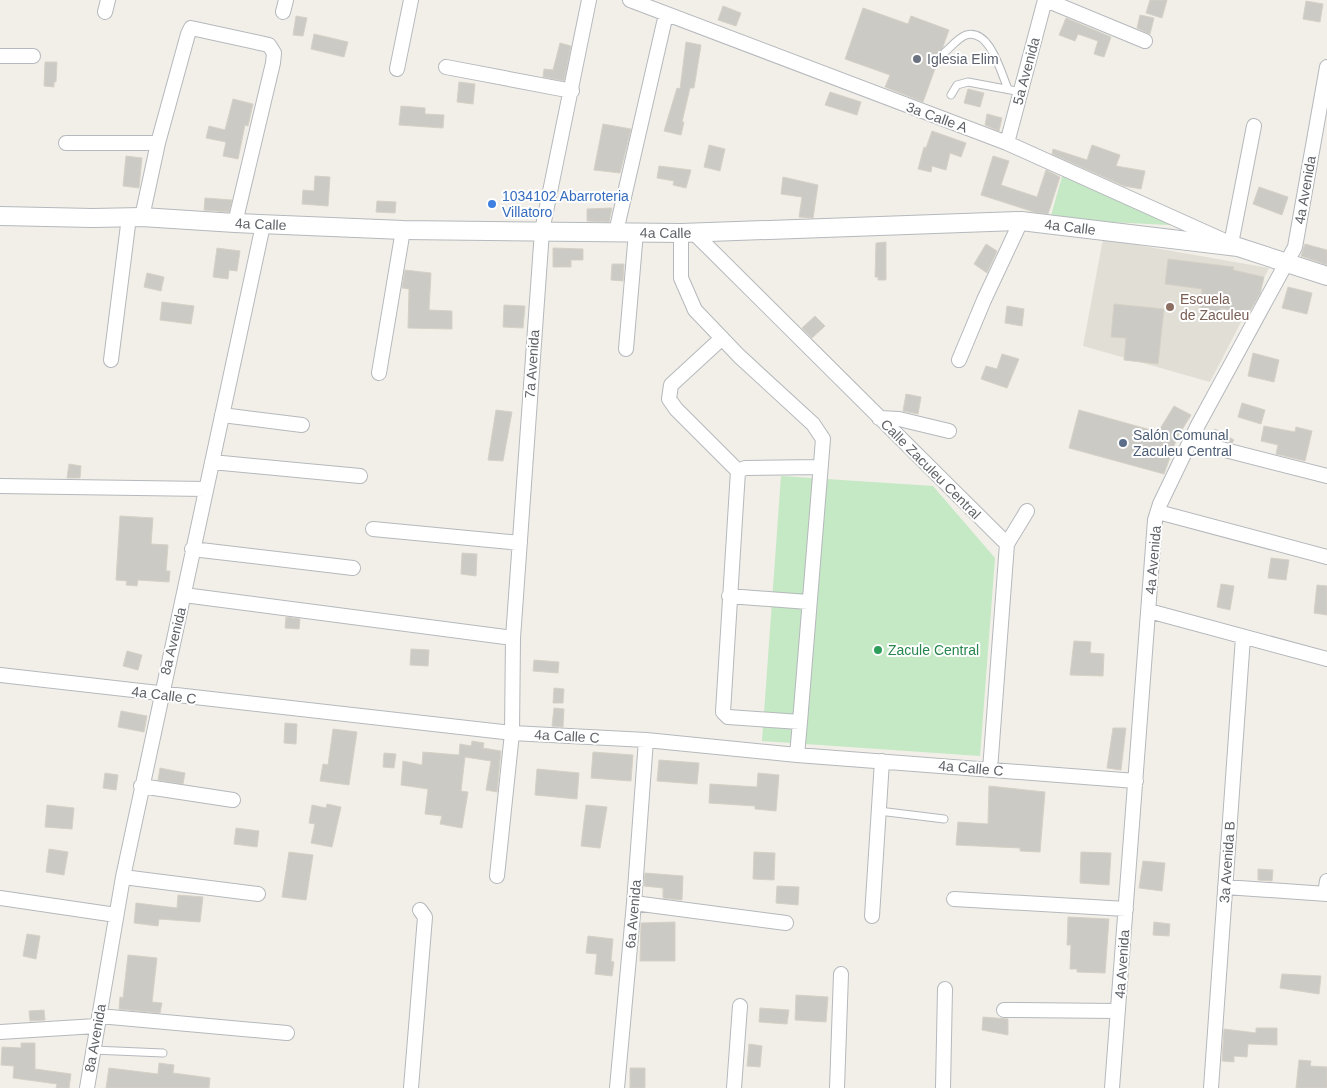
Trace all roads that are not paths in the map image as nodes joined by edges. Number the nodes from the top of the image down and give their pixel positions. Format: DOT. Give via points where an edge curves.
graph roads {
  1 [pos="410,0"];
  2 [pos="589,0"];
  3 [pos="630,0"];
  4 [pos="1045,0"];
  5 [pos="666,14"];
  6 [pos="1145,41"];
  7 [pos="945,52"];
  8 [pos="0,56"];
  9 [pos="33,56"];
  10 [pos="446,67"];
  11 [pos="1327,67"];
  12 [pos="397,69"];
  13 [pos="572,91"];
  14 [pos="1014,91"];
  15 [pos="951,95"];
  16 [pos="1322,119"];
  17 [pos="1254,126"];
  18 [pos="66,143"];
  19 [pos="158,143"];
  20 [pos="1007,143"];
  21 [pos="0,216"];
  22 [pos="135,217"];
  23 [pos="1021,221"];
  24 [pos="235,224"];
  25 [pos="263,225"];
  26 [pos="403,230"];
  27 [pos="542,231"];
  28 [pos="616,232"];
  29 [pos="636,232"];
  30 [pos="688,233"];
  31 [pos="1235,246"];
  32 [pos="1286,263"];
  33 [pos="1327,276"];
  34 [pos="722,338"];
  35 [pos="626,349"];
  36 [pos="111,360"];
  37 [pos="959,360"];
  38 [pos="379,373"];
  39 [pos="222,415"];
  40 [pos="879,418"];
  41 [pos="302,425"];
  42 [pos="949,431"];
  43 [pos="1190,441"];
  44 [pos="212,462"];
  45 [pos="820,467"];
  46 [pos="738,471"];
  47 [pos="360,476"];
  48 [pos="1327,476"];
  49 [pos="0,486"];
  50 [pos="206,489"];
  51 [pos="1027,511"];
  52 [pos="1158,512"];
  53 [pos="373,529"];
  54 [pos="520,543"];
  55 [pos="1007,544"];
  56 [pos="192,549"];
  57 [pos="1327,557"];
  58 [pos="353,568"];
  59 [pos="184,595"];
  60 [pos="729,596"];
  61 [pos="808,602"];
  62 [pos="1149,611"];
  63 [pos="1243,637"];
  64 [pos="513,638"];
  65 [pos="1327,659"];
  66 [pos="0,675"];
  67 [pos="160,695"];
  68 [pos="800,722"];
  69 [pos="512,733"];
  70 [pos="646,740"];
  71 [pos="797,755"];
  72 [pos="882,761"];
  73 [pos="990,770"];
  74 [pos="1136,781"];
  75 [pos="141,786"];
  76 [pos="232,800"];
  77 [pos="879,811"];
  78 [pos="944,819"];
  79 [pos="497,876"];
  80 [pos="122,877"];
  81 [pos="1225,887"];
  82 [pos="1326,890"];
  83 [pos="258,894"];
  84 [pos="0,898"];
  85 [pos="954,898"];
  86 [pos="634,903"];
  87 [pos="1126,909"];
  88 [pos="420,910"];
  89 [pos="116,915"];
  90 [pos="872,916"];
  91 [pos="786,923"];
  92 [pos="841,974"];
  93 [pos="945,988"];
  94 [pos="740,1006"];
  95 [pos="1004,1010"];
  96 [pos="1118,1011"];
  97 [pos="97,1021"];
  98 [pos="0,1032"];
  99 [pos="287,1034"];
  100 [pos="92,1050"];
  101 [pos="163,1053"];
  102 [pos="87,1088"];
  103 [pos="411,1088"];
  104 [pos="617,1088"];
  105 [pos="734,1088"];
  106 [pos="837,1088"];
  107 [pos="943,1088"];
  108 [pos="1112,1088"];
  109 [pos="1211,1088"];
  1 -- 12 [label="street"];
  2 -- 13 [label="street, 7a Avenida"];
  3 -- 5 [label="street, 3a Calle A"];
  4 -- 6 [label="street"];
  4 -- 14 [label="street, 5a Avenida"];
  5 -- 20 [label="street, 3a Calle A"];
  5 -- 28 [label="street"];
  7 -- 14 [label="lane" via="968,34 978,35 990,45"];
  8 -- 9 [label="street"];
  10 -- 13 [label="street"];
  11 -- 16 [label="street, 4a Avenida"];
  13 -- 27 [label="street, 7a Avenida"];
  14 -- 15 [label="lane" via="968,82 957,84"];
  14 -- 20 [label="street, 5a Avenida"];
  16 -- 32 [label="street, 4a Avenida" via="1295,247"];
  17 -- 31 [label="street"];
  18 -- 19 [label="street"];
  19 -- 22 [label="street"];
  19 -- 24 [label="street" via="191,28 269,45 274,53 273,63"];
  20 -- 31 [label="street, 3a Calle A"];
  21 -- 22 [label="street, 4a Calle"];
  22 -- 24 [label="street, 4a Calle"];
  22 -- 36 [label="street"];
  23 -- 30 [label="street, 4a Calle"];
  23 -- 31 [label="street, 4a Calle"];
  23 -- 37 [label="street"];
  24 -- 25 [label="street, 4a Calle"];
  25 -- 26 [label="street, 4a Calle"];
  25 -- 39 [label="street, 8a Avenida"];
  26 -- 27 [label="street, 4a Calle"];
  26 -- 38 [label="street"];
  27 -- 28 [label="street, 4a Calle"];
  27 -- 54 [label="street, 7a Avenida"];
  28 -- 29 [label="street, 4a Calle"];
  29 -- 30 [label="street, 4a Calle"];
  29 -- 35 [label="street"];
  30 -- 34 [label="street" via="681,278 695,310"];
  30 -- 40 [label="street, Calle Zaculeu Central"];
  31 -- 32 [label="street, 4a Calle"];
  32 -- 33 [label="street, 4a Calle"];
  32 -- 43 [label="street, 4a Avenida"];
  34 -- 45 [label="street" via="812,424 823,439"];
  34 -- 46 [label="street" via="671,385 669,399"];
  39 -- 41 [label="street"];
  39 -- 44 [label="street, 8a Avenida"];
  40 -- 42 [label="street"];
  40 -- 55 [label="street, Calle Zaculeu Central"];
  43 -- 48 [label="street"];
  43 -- 52 [label="street, 4a Avenida"];
  44 -- 47 [label="street"];
  44 -- 50 [label="street, 8a Avenida"];
  45 -- 46 [label="street" via="745,468"];
  45 -- 61 [label="street"];
  46 -- 60 [label="street"];
  49 -- 50 [label="street"];
  50 -- 56 [label="street, 8a Avenida"];
  51 -- 55 [label="street"];
  52 -- 57 [label="street"];
  52 -- 62 [label="street, 4a Avenida"];
  53 -- 54 [label="street"];
  54 -- 64 [label="street, 7a Avenida"];
  55 -- 73 [label="street"];
  56 -- 58 [label="street"];
  56 -- 59 [label="street, 8a Avenida"];
  59 -- 64 [label="street"];
  59 -- 67 [label="street, 8a Avenida"];
  60 -- 61 [label="street"];
  60 -- 68 [label="street" via="724,715"];
  61 -- 68 [label="street"];
  62 -- 63 [label="street"];
  62 -- 74 [label="street, 4a Avenida"];
  63 -- 65 [label="street"];
  63 -- 81 [label="street, 3a Avenida B"];
  64 -- 69 [label="street, 7a Avenida"];
  66 -- 67 [label="street, 4a Calle C"];
  67 -- 69 [label="street, 4a Calle C"];
  67 -- 75 [label="street, 8a Avenida"];
  68 -- 71 [label="street"];
  69 -- 70 [label="street, 4a Calle C"];
  69 -- 79 [label="street, 7a Avenida"];
  70 -- 71 [label="street, 4a Calle C"];
  70 -- 86 [label="street, 6a Avenida"];
  71 -- 72 [label="street, 4a Calle C"];
  72 -- 73 [label="street, 4a Calle C"];
  72 -- 77 [label="street"];
  73 -- 74 [label="street, 4a Calle C"];
  74 -- 87 [label="street, 4a Avenida"];
  75 -- 76 [label="street"];
  75 -- 80 [label="street, 8a Avenida"];
  77 -- 78 [label="lane"];
  77 -- 90 [label="street"];
  80 -- 83 [label="street"];
  80 -- 89 [label="street, 8a Avenida"];
  81 -- 82 [label="street"];
  81 -- 109 [label="street, 3a Avenida B"];
  84 -- 89 [label="street"];
  85 -- 87 [label="street"];
  86 -- 91 [label="street"];
  86 -- 104 [label="street, 6a Avenida"];
  87 -- 96 [label="street, 4a Avenida"];
  88 -- 103 [label="street" via="425,917"];
  89 -- 97 [label="street, 8a Avenida"];
  92 -- 106 [label="street"];
  93 -- 107 [label="street"];
  94 -- 105 [label="street"];
  95 -- 96 [label="street"];
  96 -- 108 [label="street, 4a Avenida"];
  97 -- 98 [label="street"];
  97 -- 99 [label="street"];
  97 -- 100 [label="street, 8a Avenida"];
  100 -- 101 [label="lane"];
  100 -- 102 [label="street, 8a Avenida"];
}
